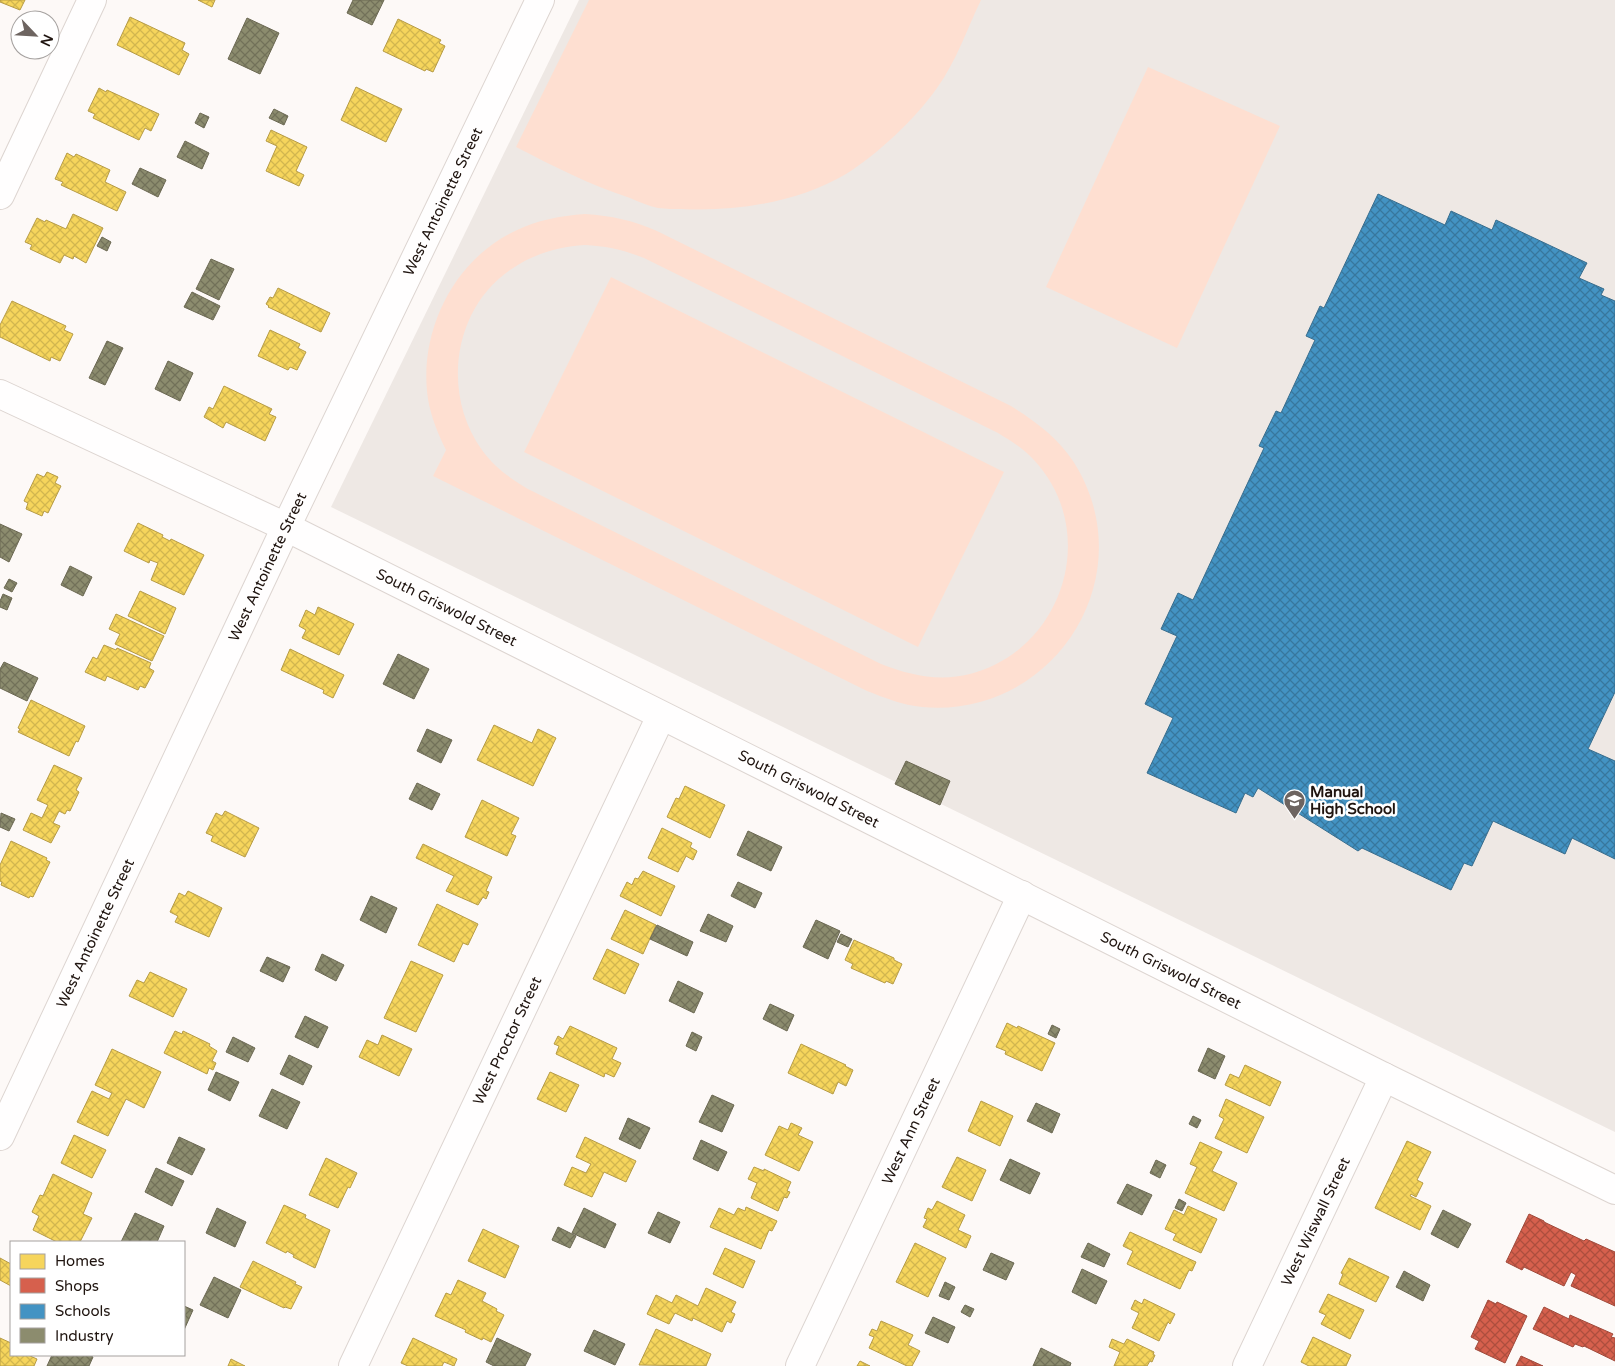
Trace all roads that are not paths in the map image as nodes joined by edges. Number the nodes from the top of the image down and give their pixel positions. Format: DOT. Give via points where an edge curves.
graph roads {
  1 [pos="92,0"];
  2 [pos="540,0"];
  3 [pos="0,195"];
  4 [pos="0,394"];
  5 [pos="286,527"];
  6 [pos="661,716"];
  7 [pos="1022,895"];
  8 [pos="1384,1077"];
  9 [pos="3,1121"];
  10 [pos="1615,1190"];
  11 [pos="353,1366"];
  12 [pos="800,1366"];
  13 [pos="1247,1366"];
  1 -- 3 [label="street"];
  2 -- 5 [label="street, West Antoinette Street"];
  4 -- 5 [label="street, South Griswold Street"];
  5 -- 6 [label="street, South Griswold Street"];
  5 -- 9 [label="street, West Antoinette Street"];
  6 -- 7 [label="street, South Griswold Street"];
  6 -- 11 [label="street, West Proctor Street"];
  7 -- 8 [label="street, South Griswold Street"];
  7 -- 12 [label="street, West Ann Street"];
  8 -- 10 [label="street, South Griswold Street"];
  8 -- 13 [label="street, West Wiswall Street"];
}
